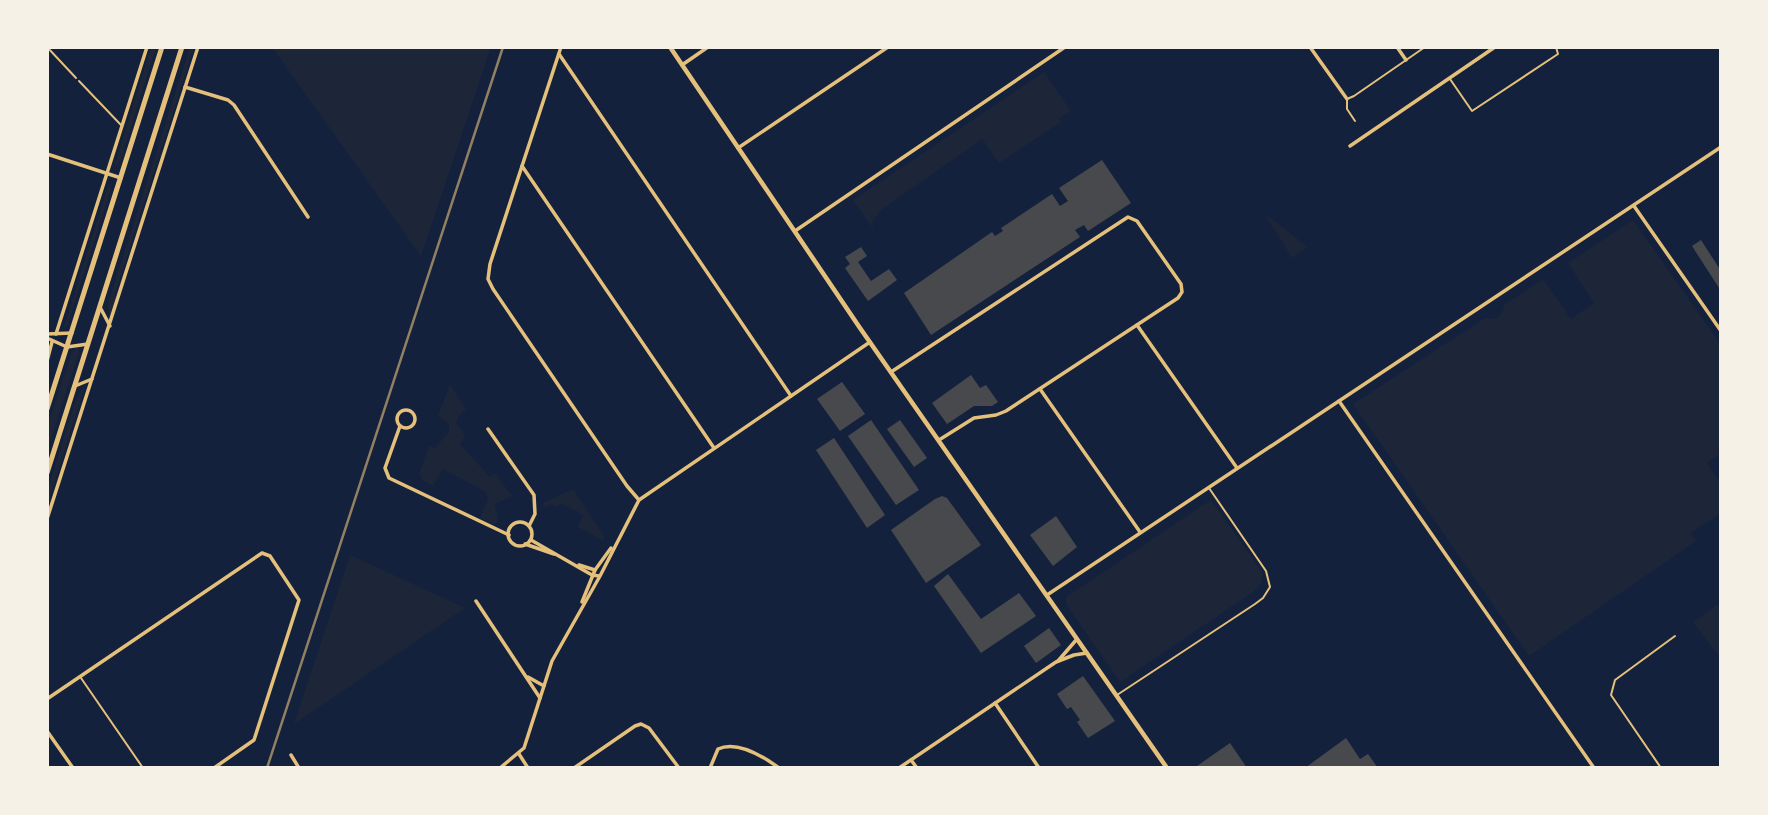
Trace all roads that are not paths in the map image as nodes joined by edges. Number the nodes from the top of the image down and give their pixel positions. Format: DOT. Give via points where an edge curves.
graph roads {
  1 [pos="146,47"];
  2 [pos="162,47"];
  3 [pos="181,47"];
  4 [pos="198,47"];
  5 [pos="561,47"];
  6 [pos="670,47"];
  7 [pos="708,47"];
  8 [pos="888,47"];
  9 [pos="1065,47"];
  10 [pos="1310,47"];
  11 [pos="1398,47"];
  12 [pos="1425,47"];
  13 [pos="1495,47"];
  14 [pos="1556,47"];
  15 [pos="559,54"];
  16 [pos="1406,60"];
  17 [pos="682,65"];
  18 [pos="1449,78"];
  19 [pos="79,81"];
  20 [pos="185,87"];
  21 [pos="1347,99"];
  22 [pos="1355,121"];
  23 [pos="122,125"];
  24 [pos="1350,146"];
  25 [pos="738,148"];
  26 [pos="1721,148"];
  27 [pos="47,154"];
  28 [pos="522,166"];
  29 [pos="107,173"];
  30 [pos="121,178"];
  31 [pos="1634,206"];
  32 [pos="308,217"];
  33 [pos="794,232"];
  34 [pos="100,307"];
  35 [pos="1137,325"];
  36 [pos="110,326"];
  37 [pos="1721,331"];
  38 [pos="72,333"];
  39 [pos="56,334"];
  40 [pos="49,338"];
  41 [pos="870,342"];
  42 [pos="88,344"];
  43 [pos="67,347"];
  44 [pos="47,361"];
  45 [pos="891,372"];
  46 [pos="93,379"];
  47 [pos="74,387"];
  48 [pos="1040,389"];
  49 [pos="791,396"];
  50 [pos="1339,401"];
  51 [pos="47,409"];
  52 [pos="400,426"];
  53 [pos="488,429"];
  54 [pos="939,440"];
  55 [pos="714,448"];
  56 [pos="1237,468"];
  57 [pos="47,472"];
  58 [pos="1209,487"];
  59 [pos="639,500"];
  60 [pos="47,519"];
  61 [pos="529,526"];
  62 [pos="1140,532"];
  63 [pos="509,535"];
  64 [pos="531,540"];
  65 [pos="615,542"];
  66 [pos="525,544"];
  67 [pos="560,555"];
  68 [pos="594,573"];
  69 [pos="600,576"];
  70 [pos="1047,595"];
  71 [pos="476,601"];
  72 [pos="581,607"];
  73 [pos="1675,636"];
  74 [pos="1077,639"];
  75 [pos="1087,653"];
  76 [pos="1056,662"];
  77 [pos="526,676"];
  78 [pos="80,677"];
  79 [pos="544,686"];
  80 [pos="1116,695"];
  81 [pos="540,698"];
  82 [pos="47,699"];
  83 [pos="995,703"];
  84 [pos="47,731"];
  85 [pos="519,754"];
  86 [pos="291,755"];
  87 [pos="911,760"];
  88 [pos="73,768"];
  89 [pos="144,768"];
  90 [pos="214,768"];
  91 [pos="299,768"];
  92 [pos="500,768"];
  93 [pos="528,768"];
  94 [pos="574,768"];
  95 [pos="678,768"];
  96 [pos="710,768"];
  97 [pos="779,768"];
  98 [pos="900,768"];
  99 [pos="917,768"];
  100 [pos="1039,768"];
  101 [pos="1167,768"];
  102 [pos="1594,768"];
  103 [pos="1661,768"];
  1 -- 23 [label="street"];
  2 -- 30 [label="highway"];
  3 -- 34 [label="highway"];
  4 -- 20 [label="street"];
  5 -- 15 [label="street"];
  6 -- 17 [label="main road"];
  7 -- 17 [label="street"];
  8 -- 25 [label="street"];
  9 -- 33 [label="street"];
  10 -- 21 [label="street"];
  11 -- 16 [label="street"];
  12 -- 16 [label="lane"];
  13 -- 18 [label="street"];
  14 -- 18 [label="lane" via="1558,54 1472,111"];
  15 -- 28 [label="street"];
  15 -- 49 [label="street"];
  16 -- 21 [label="lane"];
  17 -- 25 [label="main road"];
  18 -- 24 [label="street"];
  19 -- 23 [label="lane"];
  20 -- 32 [label="street" via="234,105"];
  20 -- 36 [label="street"];
  21 -- 22 [label="lane"];
  23 -- 29 [label="street"];
  25 -- 33 [label="main road"];
  26 -- 31 [label="street"];
  27 -- 29 [label="street"];
  28 -- 55 [label="street"];
  28 -- 59 [label="street" via="490,264 490,284"];
  29 -- 30 [label="street"];
  29 -- 39 [label="street"];
  30 -- 38 [label="highway"];
  31 -- 37 [label="street"];
  31 -- 50 [label="street"];
  33 -- 41 [label="main road"];
  34 -- 36 [label="street"];
  34 -- 42 [label="highway"];
  35 -- 45 [label="street" via="1180,296 1181,284 1130,217"];
  35 -- 48 [label="street"];
  35 -- 56 [label="street"];
  36 -- 46 [label="street"];
  38 -- 39 [label="street"];
  38 -- 43 [label="highway"];
  39 -- 40 [label="street"];
  40 -- 43 [label="street"];
  40 -- 44 [label="street"];
  41 -- 45 [label="main road"];
  41 -- 49 [label="street"];
  42 -- 43 [label="street"];
  42 -- 47 [label="highway"];
  43 -- 51 [label="highway"];
  45 -- 54 [label="main road"];
  46 -- 47 [label="street"];
  46 -- 60 [label="street"];
  47 -- 57 [label="highway"];
  48 -- 54 [label="street" via="1003,413 974,418"];
  48 -- 62 [label="street"];
  49 -- 55 [label="street"];
  50 -- 56 [label="street"];
  50 -- 102 [label="street"];
  52 -- 52 [label="street" via="399,413 412,413 411,426"];
  52 -- 63 [label="street" via="385,468 389,478"];
  53 -- 61 [label="street" via="534,495 535,514"];
  54 -- 70 [label="main road"];
  55 -- 59 [label="street"];
  56 -- 58 [label="street"];
  58 -- 62 [label="street"];
  58 -- 80 [label="lane" via="1266,571 1270,587 1255,604"];
  59 -- 65 [label="street"];
  61 -- 63 [label="street" via="515,524"];
  61 -- 64 [label="street"];
  62 -- 70 [label="street"];
  63 -- 66 [label="street" via="517,545"];
  64 -- 66 [label="street"];
  64 -- 67 [label="street"];
  65 -- 68 [label="street"];
  65 -- 69 [label="street"];
  66 -- 67 [label="street"];
  67 -- 68 [label="street"];
  68 -- 69 [label="street"];
  68 -- 72 [label="street"];
  69 -- 72 [label="street"];
  70 -- 74 [label="main road"];
  71 -- 77 [label="street"];
  72 -- 79 [label="street"];
  73 -- 103 [label="lane" via="1612,685 1611,695"];
  74 -- 75 [label="main road"];
  74 -- 76 [label="street"];
  75 -- 76 [label="street"];
  75 -- 80 [label="main road"];
  76 -- 83 [label="street"];
  77 -- 79 [label="street"];
  77 -- 81 [label="street"];
  78 -- 82 [label="street"];
  78 -- 89 [label="lane"];
  78 -- 90 [label="street" via="262,553 270,556 299,600 254,740"];
  79 -- 81 [label="street"];
  80 -- 101 [label="main road"];
  81 -- 85 [label="street"];
  83 -- 87 [label="street"];
  83 -- 100 [label="street"];
  84 -- 88 [label="street"];
  85 -- 92 [label="street"];
  85 -- 93 [label="street"];
  86 -- 91 [label="street"];
  87 -- 98 [label="street"];
  87 -- 99 [label="street"];
  94 -- 95 [label="street" via="641,724 649,728"];
  96 -- 97 [label="street" via="714,754 724,746 758,754"];
}
